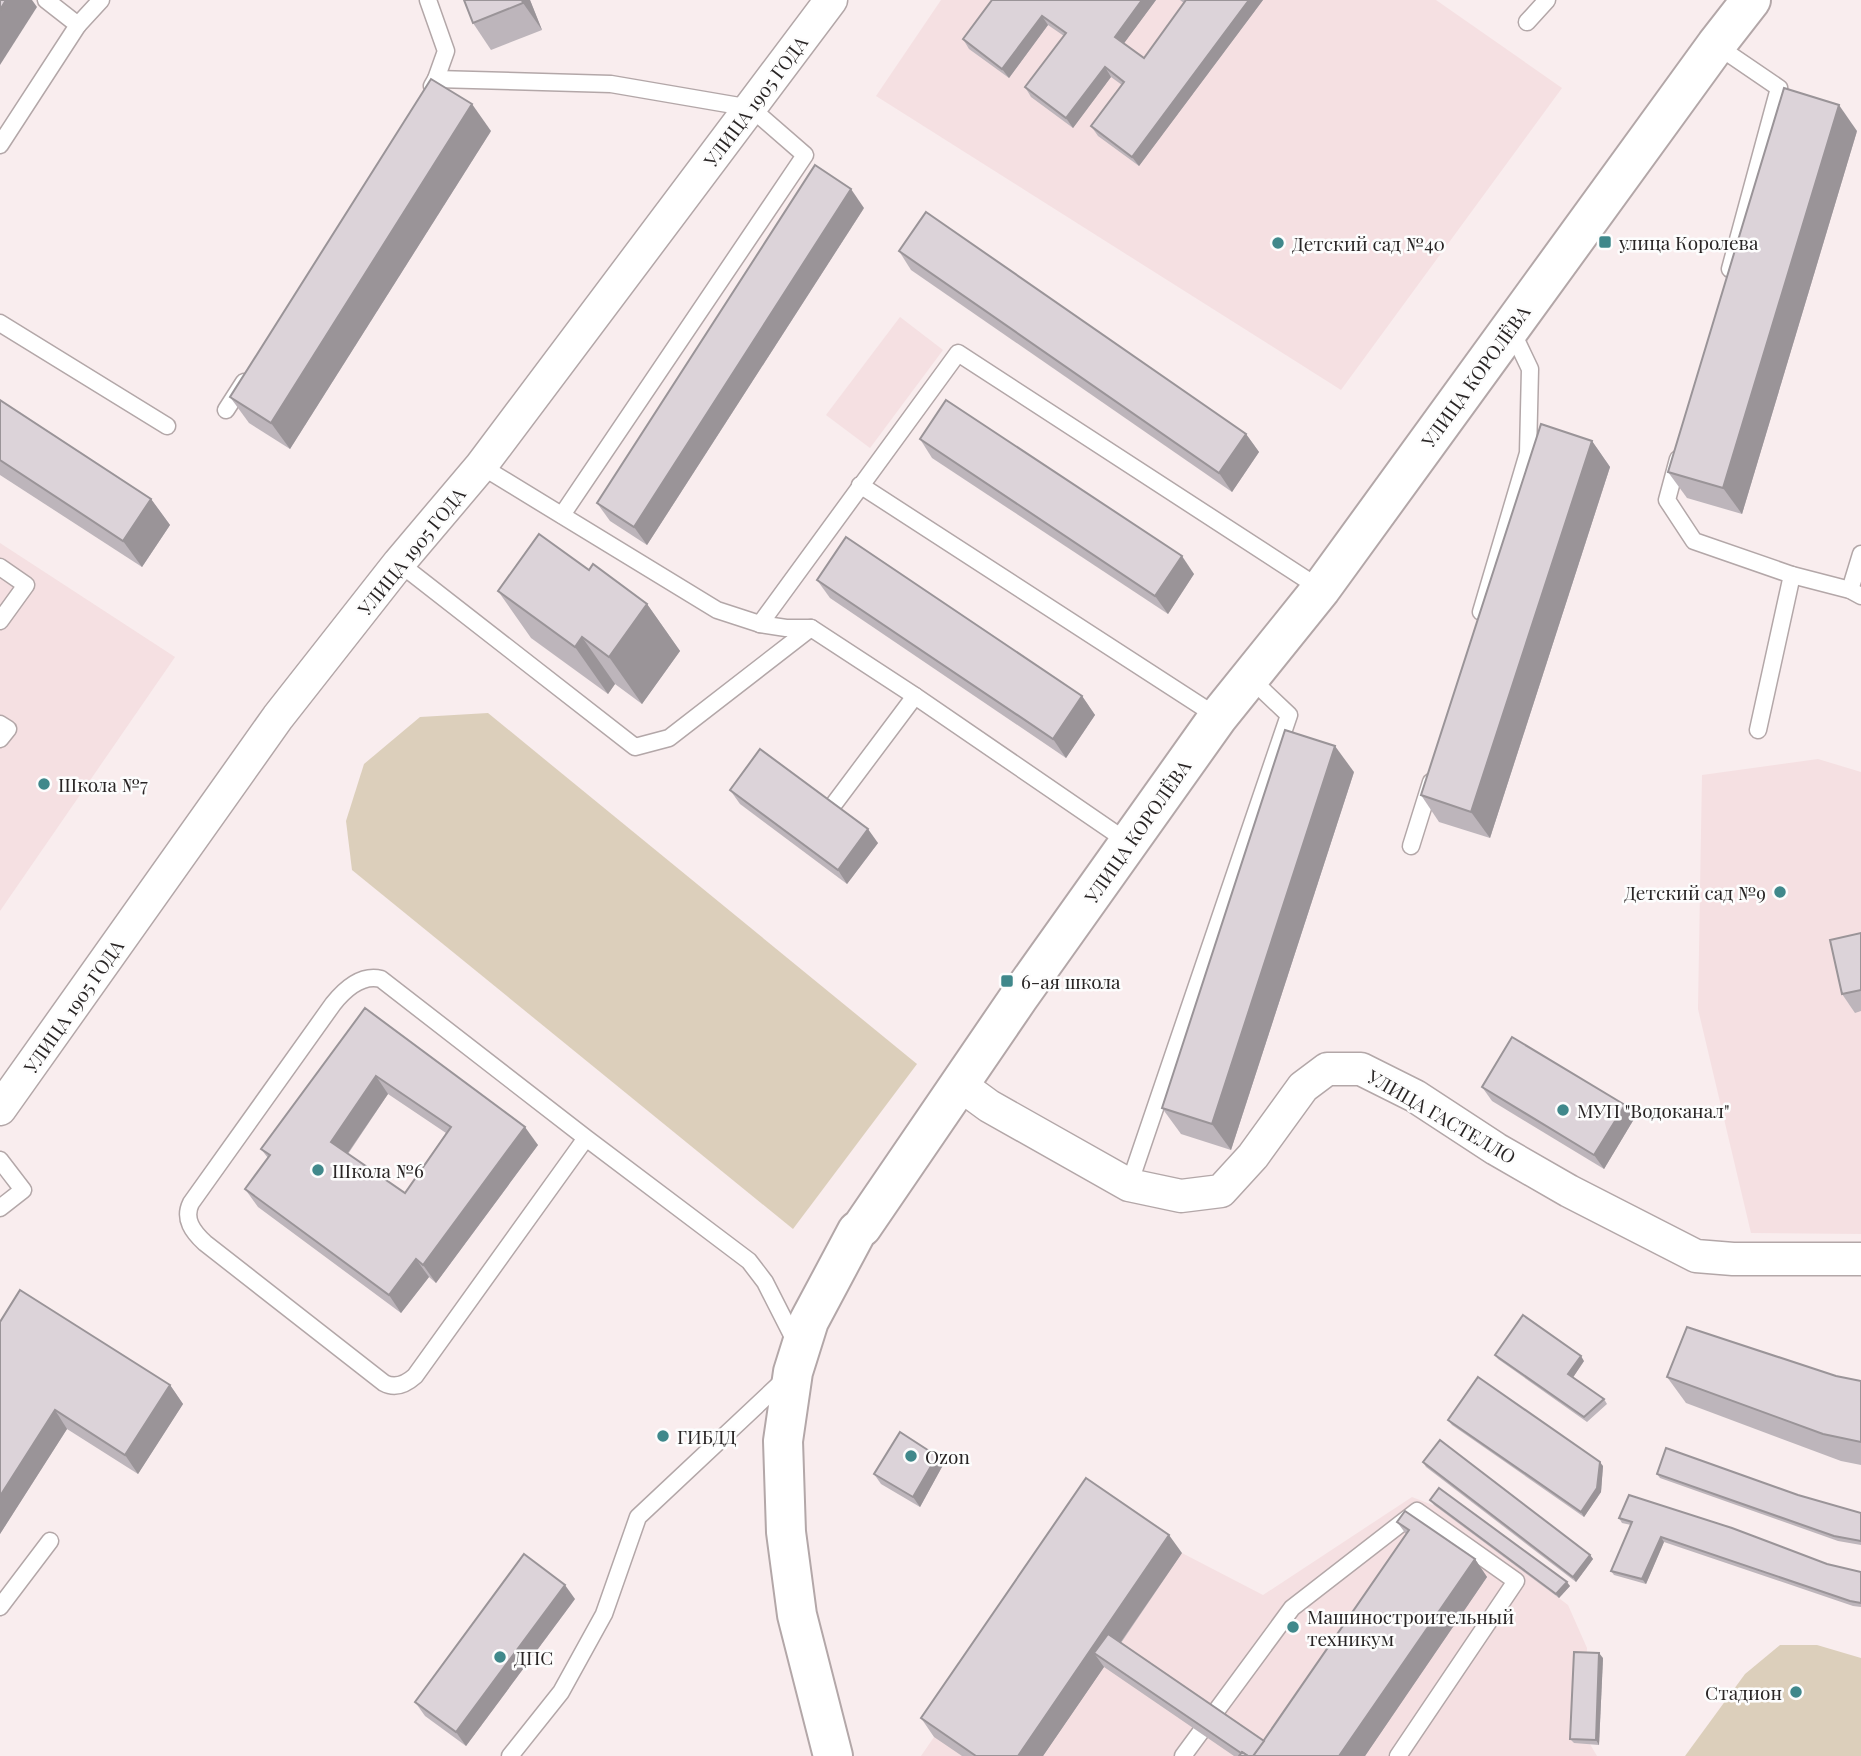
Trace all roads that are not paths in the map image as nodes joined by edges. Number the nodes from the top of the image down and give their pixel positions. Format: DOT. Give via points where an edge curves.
graph roads {
  1 [pos="46,0"];
  2 [pos="101,0"];
  3 [pos="428,0"];
  4 [pos="831,0"];
  5 [pos="1547,0"];
  6 [pos="1743,3"];
  7 [pos="1527,22"];
  8 [pos="78,25"];
  9 [pos="1716,45"];
  10 [pos="436,79"];
  11 [pos="422,102"];
  12 [pos="751,108"];
  13 [pos="0,145"];
  14 [pos="1725,287"];
  15 [pos="0,323"];
  16 [pos="1510,327"];
  17 [pos="255,364"];
  18 [pos="226,410"];
  19 [pos="167,426"];
  20 [pos="1681,447"];
  21 [pos="481,466"];
  22 [pos="860,485"];
  23 [pos="562,515"];
  24 [pos="1861,554"];
  25 [pos="399,563"];
  26 [pos="0,567"];
  27 [pos="1792,575"];
  28 [pos="1321,589"];
  29 [pos="1855,593"];
  30 [pos="0,621"];
  31 [pos="760,624"];
  32 [pos="1477,624"];
  33 [pos="811,628"];
  34 [pos="1250,677"];
  35 [pos="915,696"];
  36 [pos="1218,717"];
  37 [pos="0,724"];
  38 [pos="1758,730"];
  39 [pos="0,739"];
  40 [pos="1435,768"];
  41 [pos="831,808"];
  42 [pos="1128,842"];
  43 [pos="1412,846"];
  44 [pos="959,1084"];
  45 [pos="0,1109"];
  46 [pos="586,1138"];
  47 [pos="0,1160"];
  48 [pos="1129,1185"];
  49 [pos="0,1208"];
  50 [pos="1861,1259"];
  51 [pos="796,1361"];
  52 [pos="50,1541"];
  53 [pos="0,1607"];
  54 [pos="825,1753"];
  55 [pos="510,1756"];
  56 [pos="1182,1756"];
  57 [pos="1398,1756"];
  1 -- 8 [label="lane"];
  2 -- 8 [label="lane"];
  3 -- 10 [label="lane" via="446,51"];
  4 -- 12 [label="street, УЛИЦА 1905 ГОДА"];
  5 -- 7 [label="lane"];
  6 -- 9 [label="main road, УЛИЦА КОРОЛЁВА"];
  8 -- 13 [label="lane"];
  9 -- 14 [label="lane" via="1779,88"];
  9 -- 16 [label="main road, УЛИЦА КОРОЛЁВА"];
  10 -- 11 [label="lane"];
  10 -- 12 [label="lane" via="611,84"];
  12 -- 21 [label="street, УЛИЦА 1905 ГОДА"];
  12 -- 23 [label="lane" via="805,155"];
  15 -- 19 [label="lane"];
  16 -- 28 [label="main road, УЛИЦА КОРОЛЁВА"];
  16 -- 32 [label="lane" via="1530,369 1528,453"];
  17 -- 18 [label="lane"];
  20 -- 27 [label="lane" via="1667,500 1694,541"];
  21 -- 23 [label="lane"];
  21 -- 25 [label="street, УЛИЦА 1905 ГОДА"];
  22 -- 28 [label="lane" via="958,352"];
  22 -- 31 [label="lane"];
  22 -- 36 [label="lane"];
  23 -- 31 [label="lane" via="717,610"];
  24 -- 29 [label="lane"];
  25 -- 33 [label="lane" via="635,747 669,738"];
  25 -- 45 [label="street, УЛИЦА 1905 ГОДА" via="263,738"];
  26 -- 30 [label="lane" via="26,585"];
  27 -- 29 [label="lane"];
  27 -- 38 [label="lane"];
  28 -- 34 [label="main road, УЛИЦА КОРОЛЁВА"];
  31 -- 33 [label="lane"];
  33 -- 35 [label="lane"];
  34 -- 36 [label="main road, УЛИЦА КОРОЛЁВА"];
  34 -- 48 [label="lane" via="1289,715"];
  35 -- 41 [label="lane"];
  35 -- 42 [label="lane"];
  36 -- 42 [label="main road, УЛИЦА КОРОЛЁВА"];
  37 -- 39 [label="lane" via="8,729"];
  40 -- 43 [label="lane"];
  42 -- 44 [label="main road, УЛИЦА КОРОЛЁВА"];
  44 -- 48 [label="street, УЛИЦА ГАСТЕЛЛО" via="989,1106"];
  44 -- 51 [label="main road, УЛИЦА КОРОЛЁВА" via="857,1231 808,1321"];
  46 -- 46 [label="lane" via="381,979 365,978 333,1003 191,1203 187,1217 205,1243 384,1383 395,1386 415,1376"];
  46 -- 51 [label="lane" via="750,1261 765,1282"];
  47 -- 49 [label="lane" via="23,1190"];
  48 -- 50 [label="street, УЛИЦА ГАСТЕЛЛО" via="1181,1196 1220,1191 1303,1087 1327,1069 1360,1069 1415,1096 1569,1191 1696,1256"];
  51 -- 54 [label="main road, УЛИЦА КОРОЛЁВА" via="783,1441 786,1532 797,1615"];
  51 -- 55 [label="lane" via="638,1517 604,1614 561,1692"];
  52 -- 53 [label="lane"];
  56 -- 57 [label="lane" via="1292,1608 1417,1511 1516,1581"];
}
